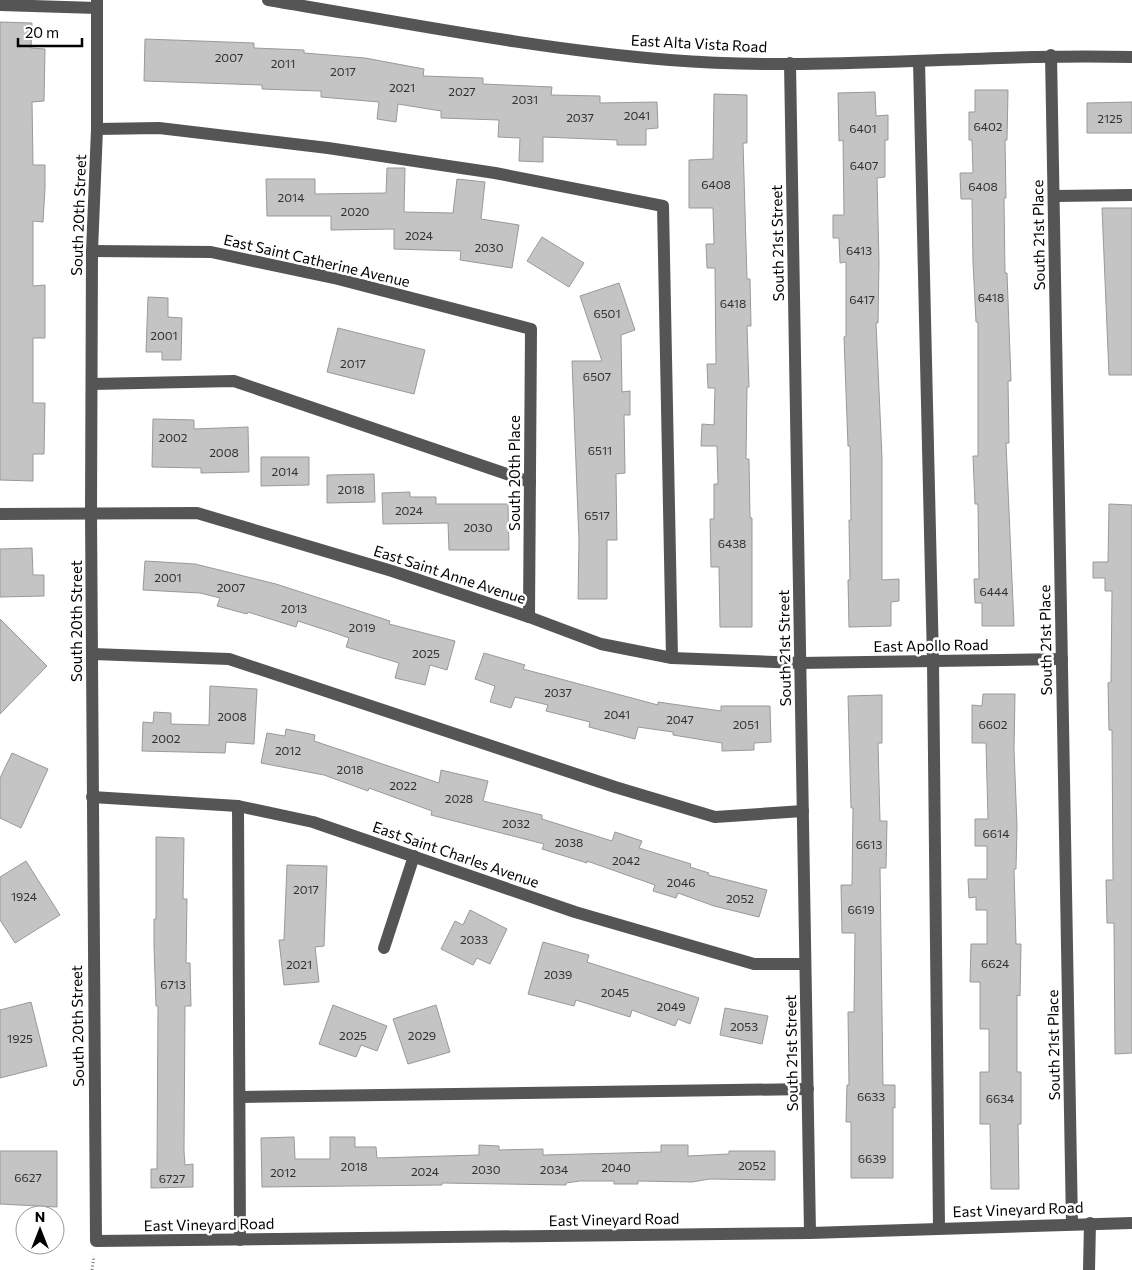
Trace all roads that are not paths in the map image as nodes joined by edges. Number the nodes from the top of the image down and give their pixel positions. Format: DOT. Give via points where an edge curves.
graph roads {
  1 [pos="268,0"];
  2 [pos="97,4"];
  3 [pos="0,5"];
  4 [pos="1051,55"];
  5 [pos="1132,57"];
  6 [pos="919,61"];
  7 [pos="790,63"];
  8 [pos="97,129"];
  9 [pos="1132,195"];
  10 [pos="1054,196"];
  11 [pos="92,251"];
  12 [pos="531,329"];
  13 [pos="92,384"];
  14 [pos="530,482"];
  15 [pos="91,513"];
  16 [pos="0,514"];
  17 [pos="530,617"];
  18 [pos="93,654"];
  19 [pos="672,658"];
  20 [pos="1062,659"];
  21 [pos="933,661"];
  22 [pos="800,663"];
  23 [pos="92,797"];
  24 [pos="238,806"];
  25 [pos="803,811"];
  26 [pos="414,856"];
  27 [pos="384,948"];
  28 [pos="805,964"];
  29 [pos="808,1089"];
  30 [pos="240,1096"];
  31 [pos="1132,1223"];
  32 [pos="1072,1224"];
  33 [pos="1090,1224"];
  34 [pos="939,1228"];
  35 [pos="810,1233"];
  36 [pos="240,1240"];
  37 [pos="96,1241"];
  38 [pos="1089,1270"];
  1 -- 7 [label="street, East Alta Vista Road" via="585,51 671,60"];
  2 -- 3 [label="street"];
  2 -- 8 [label="street, South 20th Street"];
  4 -- 5 [label="street, East Alta Vista Road"];
  4 -- 6 [label="street, East Alta Vista Road"];
  4 -- 10 [label="street, South 21st Place"];
  6 -- 7 [label="street, East Alta Vista Road"];
  6 -- 21 [label="street"];
  7 -- 22 [label="street, South 21st Street"];
  8 -- 11 [label="street, South 20th Street"];
  8 -- 19 [label="street" via="159,128 328,148 495,173 663,206"];
  9 -- 10 [label="street"];
  10 -- 20 [label="street, South 21st Place"];
  11 -- 12 [label="street, East Saint Catherine Avenue" via="211,252 338,279"];
  11 -- 13 [label="street, South 20th Street"];
  12 -- 14 [label="street, South 20th Place"];
  13 -- 14 [label="street" via="234,381"];
  13 -- 15 [label="street, South 20th Street"];
  14 -- 17 [label="street, South 20th Place"];
  15 -- 16 [label="street"];
  15 -- 17 [label="street, East Saint Anne Avenue" via="197,513 280,536"];
  15 -- 18 [label="street, South 20th Street"];
  17 -- 19 [label="street, East Saint Anne Avenue" via="601,644"];
  18 -- 23 [label="street, South 20th Street"];
  18 -- 25 [label="street" via="229,660 614,787 715,817"];
  19 -- 22 [label="street, East Saint Anne Avenue"];
  20 -- 21 [label="street, East Apollo Road"];
  20 -- 32 [label="street, South 21st Place"];
  21 -- 22 [label="street, East Apollo Road"];
  21 -- 34 [label="street"];
  22 -- 25 [label="street, South 21st Street"];
  23 -- 24 [label="street, East Saint Charles Avenue"];
  23 -- 37 [label="street, South 20th Street"];
  24 -- 26 [label="street, East Saint Charles Avenue" via="313,822"];
  24 -- 30 [label="street"];
  25 -- 28 [label="street, South 21st Street"];
  26 -- 27 [label="street"];
  26 -- 28 [label="street, East Saint Charles Avenue" via="575,912 754,964"];
  28 -- 29 [label="street, South 21st Street"];
  29 -- 30 [label="street"];
  29 -- 35 [label="street, South 21st Street"];
  30 -- 36 [label="street"];
  31 -- 33 [label="street, East Vineyard Road"];
  32 -- 33 [label="street, East Vineyard Road"];
  32 -- 34 [label="street, East Vineyard Road"];
  33 -- 38 [label="street"];
  34 -- 35 [label="street, East Vineyard Road"];
  35 -- 36 [label="street, East Vineyard Road"];
  36 -- 37 [label="street, East Vineyard Road"];
}
